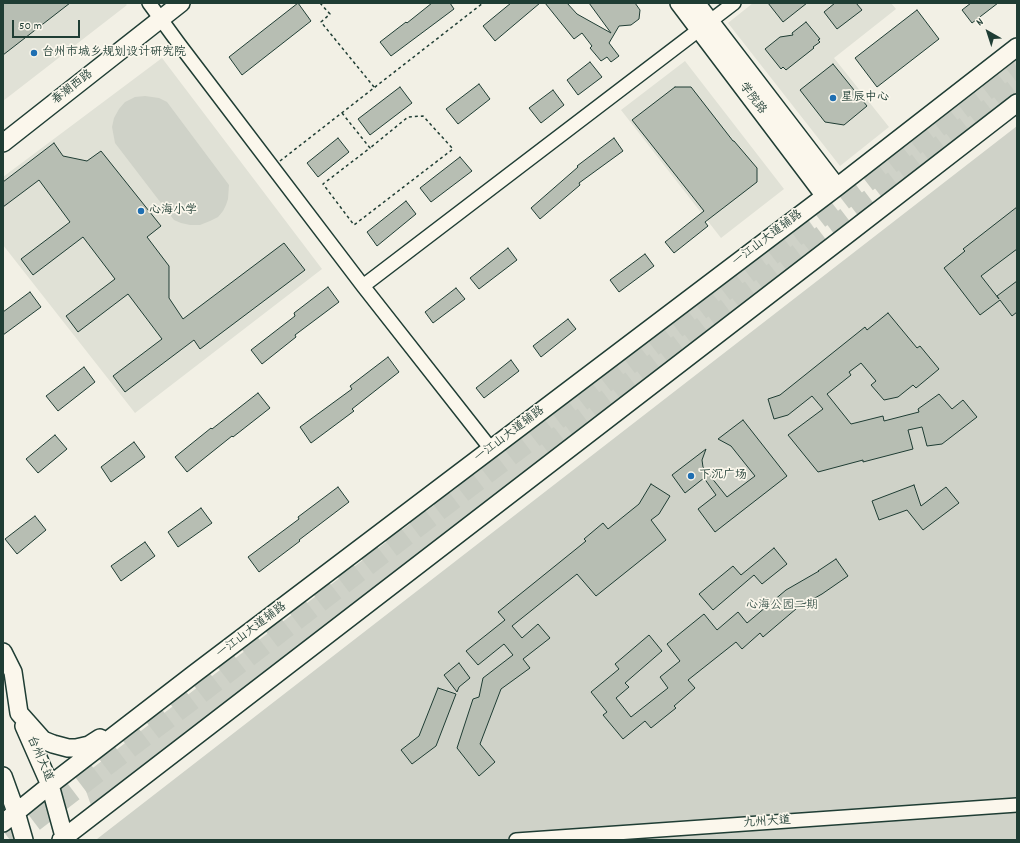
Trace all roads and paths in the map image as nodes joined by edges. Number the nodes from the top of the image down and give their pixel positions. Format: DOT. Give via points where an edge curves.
graph roads {
  1 [pos="181,3"];
  2 [pos="320,3"];
  3 [pos="483,3"];
  4 [pos="679,3"];
  5 [pos="696,3"];
  6 [pos="734,3"];
  7 [pos="157,9"];
  8 [pos="705,25"];
  9 [pos="1017,47"];
  10 [pos="374,87"];
  11 [pos="1017,103"];
  12 [pos="342,113"];
  13 [pos="3,128"];
  14 [pos="3,143"];
  15 [pos="370,148"];
  16 [pos="272,167"];
  17 [pos="831,191"];
  18 [pos="363,286"];
  19 [pos="491,449"];
  20 [pos="3,652"];
  21 [pos="194,674"];
  22 [pos="3,682"];
  23 [pos="19,714"];
  24 [pos="3,776"];
  25 [pos="50,785"];
  26 [pos="1017,805"];
  27 [pos="16,812"];
  28 [pos="3,823"];
  29 [pos="64,839"];
  30 [pos="24,840"];
  31 [pos="516,840"];
  1 -- 7 [label="main road, 春潮西路"];
  2 -- 10 [label="path" via="330,14 321,22"];
  3 -- 10 [label="path"];
  4 -- 8 [label="main road, 学院路"];
  5 -- 8 [label="main road, 学院路"];
  6 -- 8 [label="street"];
  7 -- 13 [label="main road, 春潮西路"];
  7 -- 14 [label="main road, 春潮西路"];
  7 -- 16 [label="street"];
  8 -- 17 [label="main road, 学院路"];
  8 -- 18 [label="street"];
  9 -- 17 [label="main road, 一江山大道辅路"];
  10 -- 12 [label="path"];
  11 -- 29 [label="main road"];
  12 -- 15 [label="path"];
  12 -- 16 [label="path"];
  15 -- 15 [label="path" via="323,184 354,225 453,150 423,116 408,117"];
  16 -- 18 [label="street"];
  17 -- 19 [label="main road, 一江山大道辅路"];
  18 -- 19 [label="street"];
  19 -- 21 [label="main road, 一江山大道辅路"];
  20 -- 23 [label="main road" via="13,672"];
  21 -- 23 [label="main road" via="89,745 82,747 68,748 43,740"];
  21 -- 25 [label="main road, 一江山大道辅路"];
  22 -- 23 [label="main road, 台州大道"];
  23 -- 25 [label="main road, 台州大道"];
  24 -- 27 [label="main road"];
  25 -- 27 [label="main road, 一江山大道辅路"];
  25 -- 29 [label="main road, 台州大道"];
  26 -- 31 [label="street, 九州大道"];
  27 -- 28 [label="main road, 一江山大道辅路"];
  27 -- 30 [label="main road"];
}
